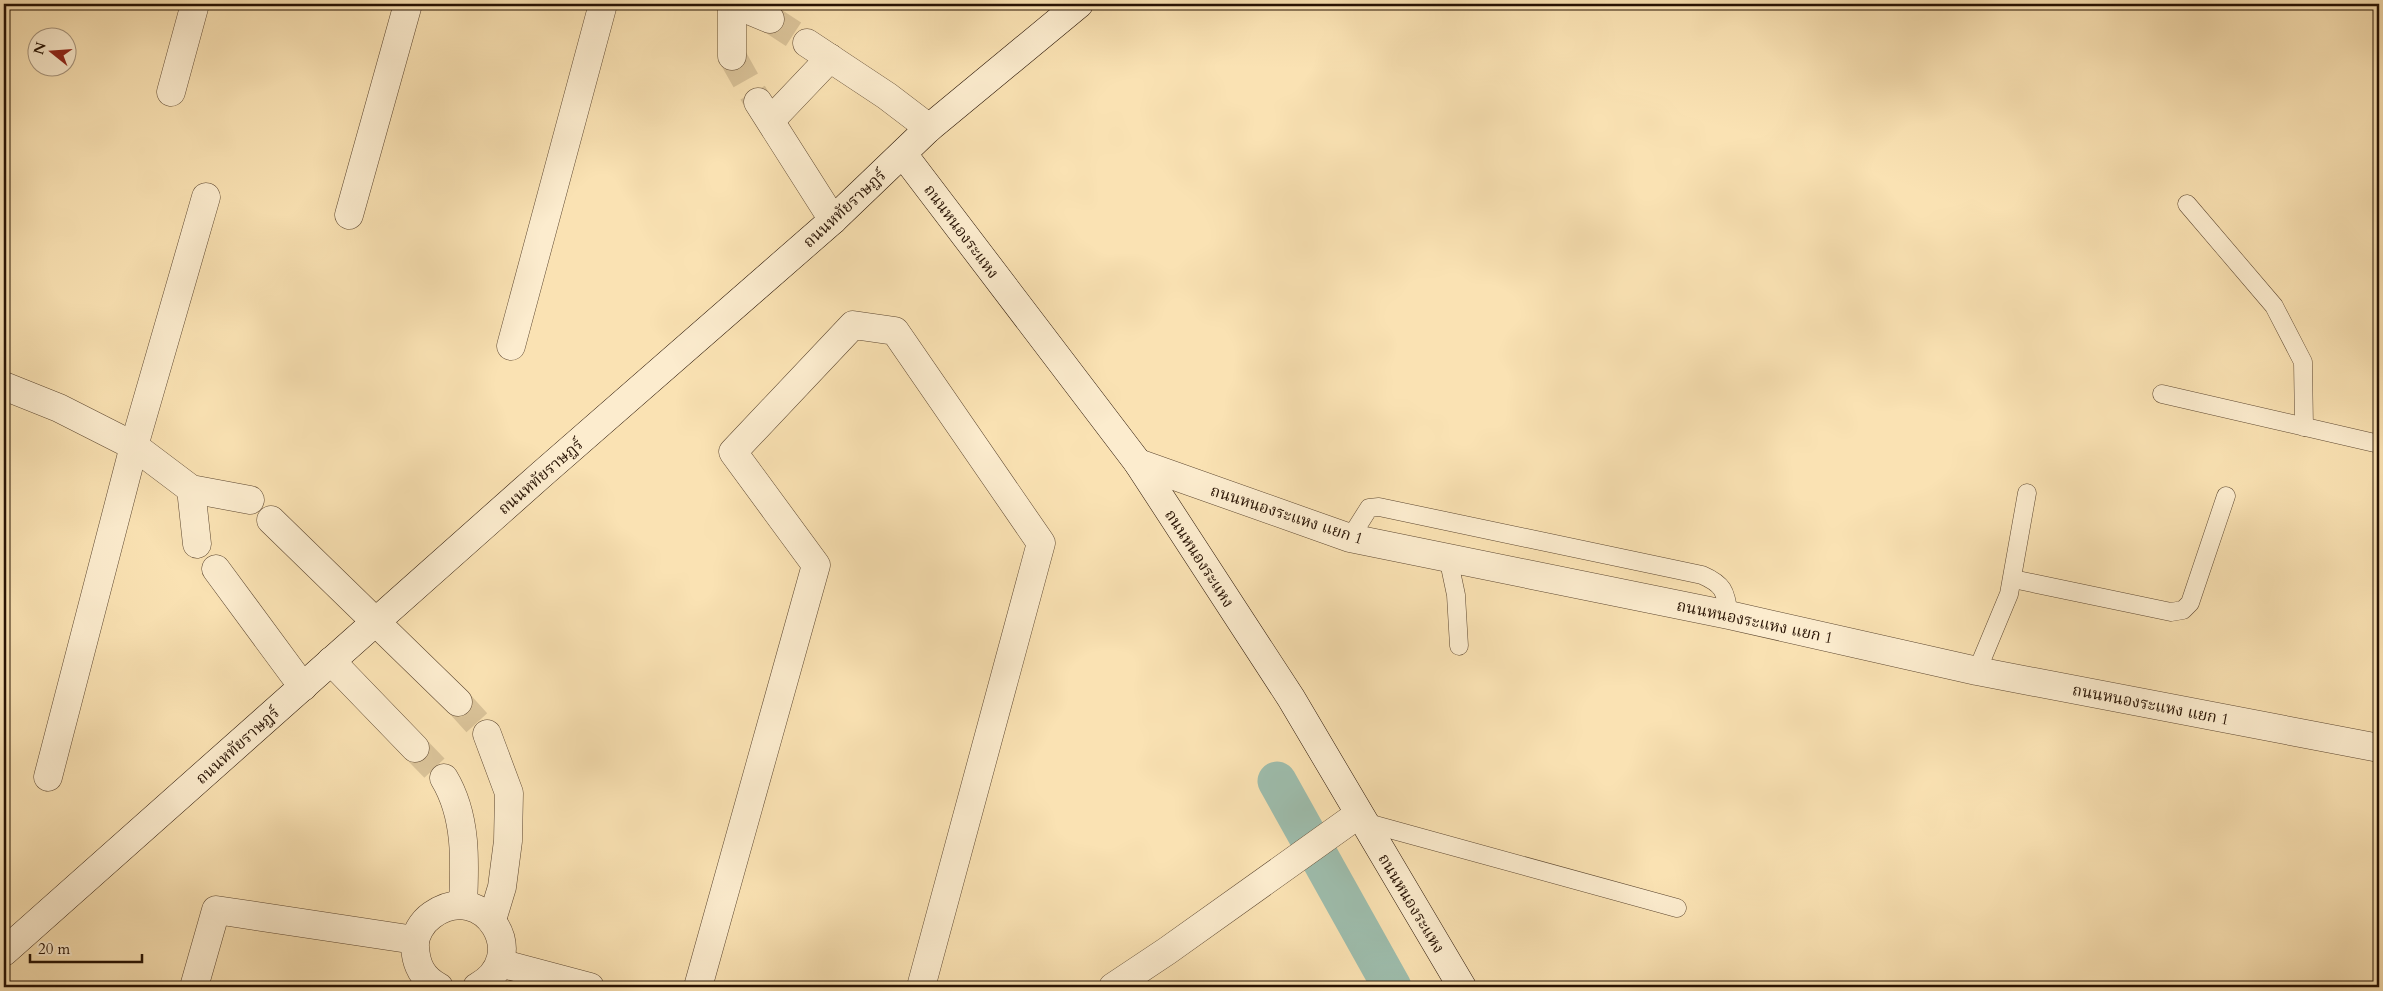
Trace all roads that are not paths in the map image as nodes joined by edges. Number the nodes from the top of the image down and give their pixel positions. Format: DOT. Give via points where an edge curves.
graph roads {
  1 [pos="195,4"];
  2 [pos="408,4"];
  3 [pos="603,4"];
  4 [pos="733,4"];
  5 [pos="1079,4"];
  6 [pos="770,19"];
  7 [pos="806,43"];
  8 [pos="732,56"];
  9 [pos="830,58"];
  10 [pos="170,92"];
  11 [pos="929,128"];
  12 [pos="903,154"];
  13 [pos="206,197"];
  14 [pos="2187,204"];
  15 [pos="349,215"];
  16 [pos="833,220"];
  17 [pos="511,346"];
  18 [pos="4,386"];
  19 [pos="2162,394"];
  20 [pos="2304,427"];
  21 [pos="2379,444"];
  22 [pos="134,446"];
  23 [pos="1138,463"];
  24 [pos="191,489"];
  25 [pos="2027,493"];
  26 [pos="2226,496"];
  27 [pos="250,500"];
  28 [pos="271,520"];
  29 [pos="1350,538"];
  30 [pos="198,544"];
  31 [pos="1448,557"];
  32 [pos="216,569"];
  33 [pos="2013,579"];
  34 [pos="1729,615"];
  35 [pos="377,621"];
  36 [pos="1459,646"];
  37 [pos="331,661"];
  38 [pos="1977,671"];
  39 [pos="302,687"];
  40 [pos="458,702"];
  41 [pos="487,734"];
  42 [pos="415,748"];
  43 [pos="2379,748"];
  44 [pos="48,777"];
  45 [pos="444,778"];
  46 [pos="1361,818"];
  47 [pos="463,905"];
  48 [pos="1677,908"];
  49 [pos="492,920"];
  50 [pos="414,940"];
  51 [pos="4,952"];
  52 [pos="500,963"];
  53 [pos="194,987"];
  54 [pos="439,987"];
  55 [pos="477,987"];
  56 [pos="590,987"];
  57 [pos="698,987"];
  58 [pos="921,987"];
  59 [pos="1113,987"];
  60 [pos="1462,987"];
  1 -- 10 [label="street"];
  2 -- 15 [label="street"];
  3 -- 17 [label="street"];
  4 -- 6 [label="street"];
  4 -- 8 [label="street"];
  5 -- 11 [label="street, ถนนหทัยราษฎร์"];
  7 -- 9 [label="street"];
  9 -- 11 [label="street"];
  9 -- 16 [label="street" via="764,111"];
  11 -- 12 [label="street, ถนนหทัยราษฎร์"];
  12 -- 16 [label="street, ถนนหทัยราษฎร์"];
  12 -- 23 [label="street, ถนนหนองระแหง"];
  13 -- 22 [label="street"];
  14 -- 20 [label="lane" via="2274,306 2303,362"];
  16 -- 35 [label="street, ถนนหทัยราษฎร์"];
  18 -- 22 [label="street" via="59,408"];
  19 -- 20 [label="lane"];
  20 -- 21 [label="lane"];
  22 -- 24 [label="street"];
  22 -- 44 [label="street"];
  23 -- 29 [label="street, ถนนหนองระแหง แยก 1"];
  23 -- 46 [label="street, ถนนหนองระแหง" via="1274,670"];
  24 -- 27 [label="street"];
  24 -- 30 [label="street"];
  25 -- 33 [label="lane"];
  26 -- 33 [label="lane" via="2190,603 2184,610 2170,612"];
  28 -- 35 [label="street"];
  29 -- 31 [label="street, ถนนหนองระแหง แยก 1"];
  29 -- 34 [label="lane" via="1369,508 1379,507 1702,575 1715,581 1724,591"];
  31 -- 34 [label="street, ถนนหนองระแหง แยก 1"];
  31 -- 36 [label="lane" via="1456,595"];
  32 -- 39 [label="street"];
  33 -- 38 [label="lane"];
  34 -- 38 [label="street, ถนนหนองระแหง แยก 1"];
  35 -- 37 [label="street, ถนนหทัยราษฎร์"];
  35 -- 40 [label="street"];
  37 -- 39 [label="street, ถนนหทัยราษฎร์"];
  37 -- 42 [label="street"];
  38 -- 43 [label="street, ถนนหนองระแหง แยก 1"];
  39 -- 51 [label="street, ถนนหทัยราษฎร์"];
  41 -- 49 [label="street" via="509,793 508,842 502,887"];
  45 -- 47 [label="street" via="460,816 465,858"];
  46 -- 48 [label="lane"];
  46 -- 59 [label="street"];
  46 -- 60 [label="street, ถนนหนองระแหง"];
  47 -- 49 [label="street" via="479,910"];
  47 -- 50 [label="street" via="442,908 424,920"];
  49 -- 52 [label="street" via="502,948"];
  50 -- 53 [label="street" via="216,910"];
  50 -- 54 [label="street" via="416,962 427,981"];
  52 -- 55 [label="street" via="488,982"];
  52 -- 56 [label="street"];
  57 -- 58 [label="street" via="816,565 733,452 854,325 896,330 1041,543"];
}
